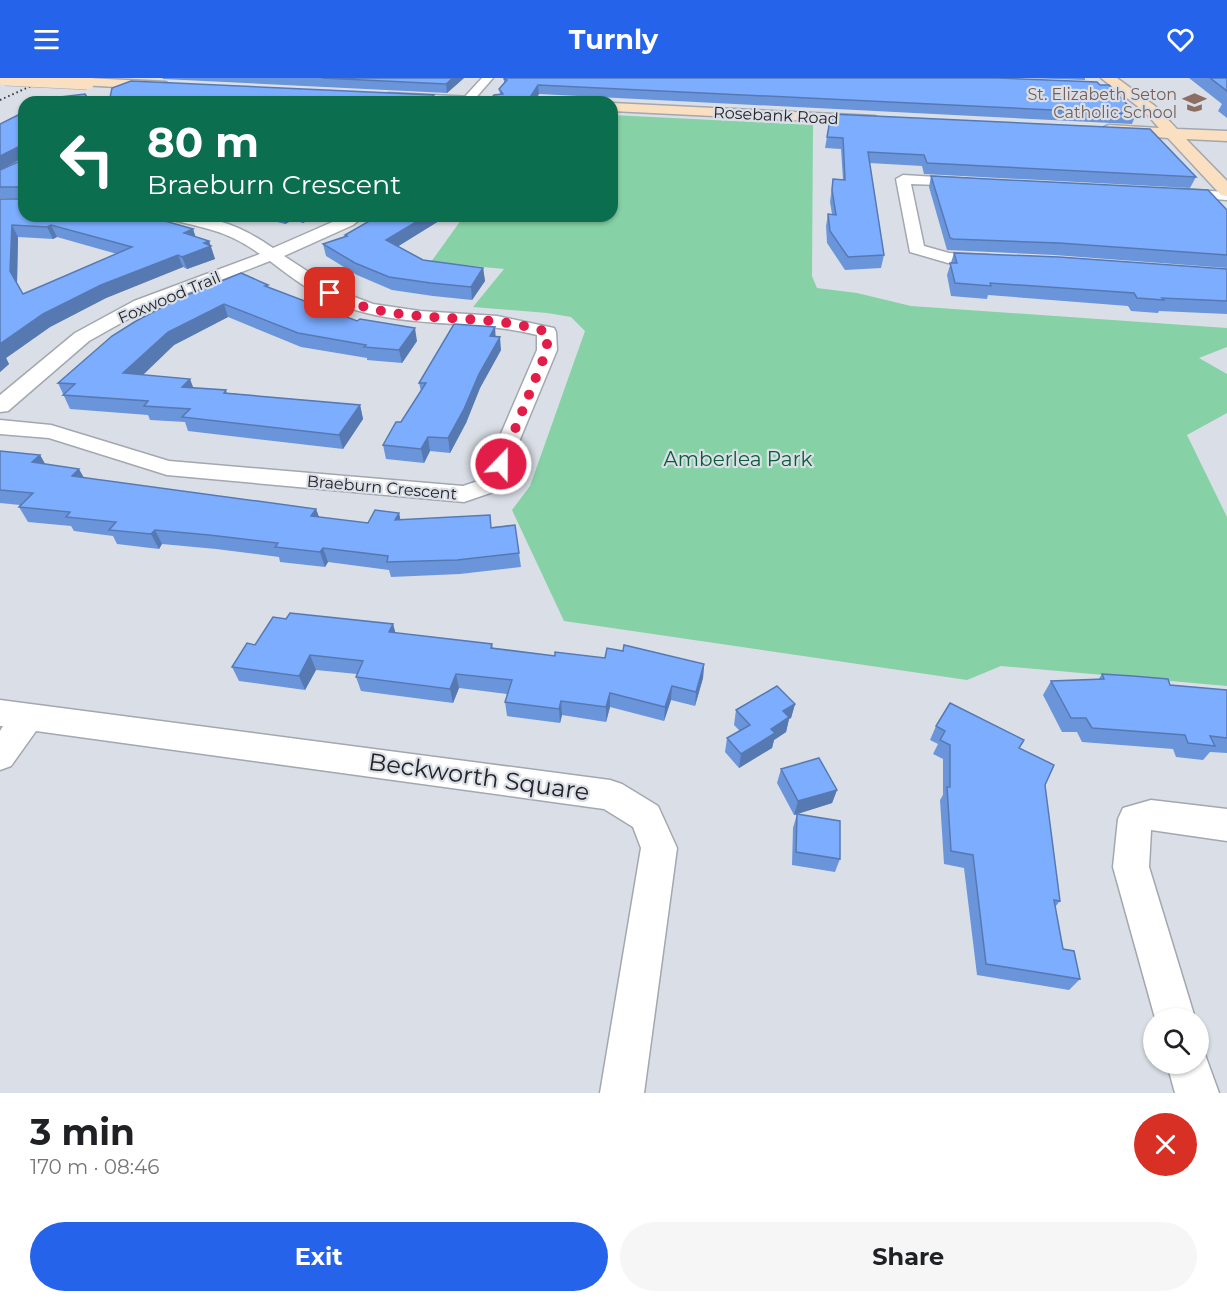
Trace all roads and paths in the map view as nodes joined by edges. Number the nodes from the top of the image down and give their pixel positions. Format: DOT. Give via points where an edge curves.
graph roads {
  1 [pos="6,78"];
  2 [pos="488,78"];
  3 [pos="1109,84"];
  4 [pos="183,86"];
  5 [pos="472,96"];
  6 [pos="618,107"];
  7 [pos="888,121"];
  8 [pos="1093,130"];
  9 [pos="1174,133"];
  10 [pos="1227,136"];
  11 [pos="983,183"];
  12 [pos="1227,191"];
  13 [pos="1168,193"];
  14 [pos="1227,196"];
  15 [pos="202,222"];
  16 [pos="348,222"];
  17 [pos="271,255"];
  18 [pos="1007,261"];
  19 [pos="0,406"];
  20 [pos="0,427"];
  21 [pos="14,716"];
  22 [pos="0,756"];
  23 [pos="1227,825"];
  24 [pos="1172,1008"];
  25 [pos="1191,1074"];
  26 [pos="622,1093"];
  27 [pos="1197,1093"];
  1 -- 4 [label="street, bridge"];
  2 -- 5 [label="street"];
  3 -- 9 [label="street" via="1150,109"];
  6 -- 7 [label="street, Rosebank Road"];
  8 -- 9 [label="street"];
  9 -- 10 [label="street"];
  9 -- 12 [label="street"];
  11 -- 18 [label="street" via="903,179 916,249 948,258"];
  13 -- 14 [label="street"];
  15 -- 17 [label="street" via="238,233"];
  16 -- 17 [label="street, Foxwood Trail"];
  17 -- 19 [label="street, Foxwood Trail" via="140,305 82,337"];
  17 -- 20 [label="street, Braeburn Crescent" via="316,286 372,309 524,325 547,332 547,350 491,485 464,494 166,468 51,432"];
  21 -- 22 [label="street, Beckworth Square"];
  21 -- 26 [label="street, Beckworth Square" via="610,795 646,817 659,849"];
  23 -- 24 [label="street" via="1151,815 1135,819 1131,867"];
  25 -- 27 [label="street"];
}
